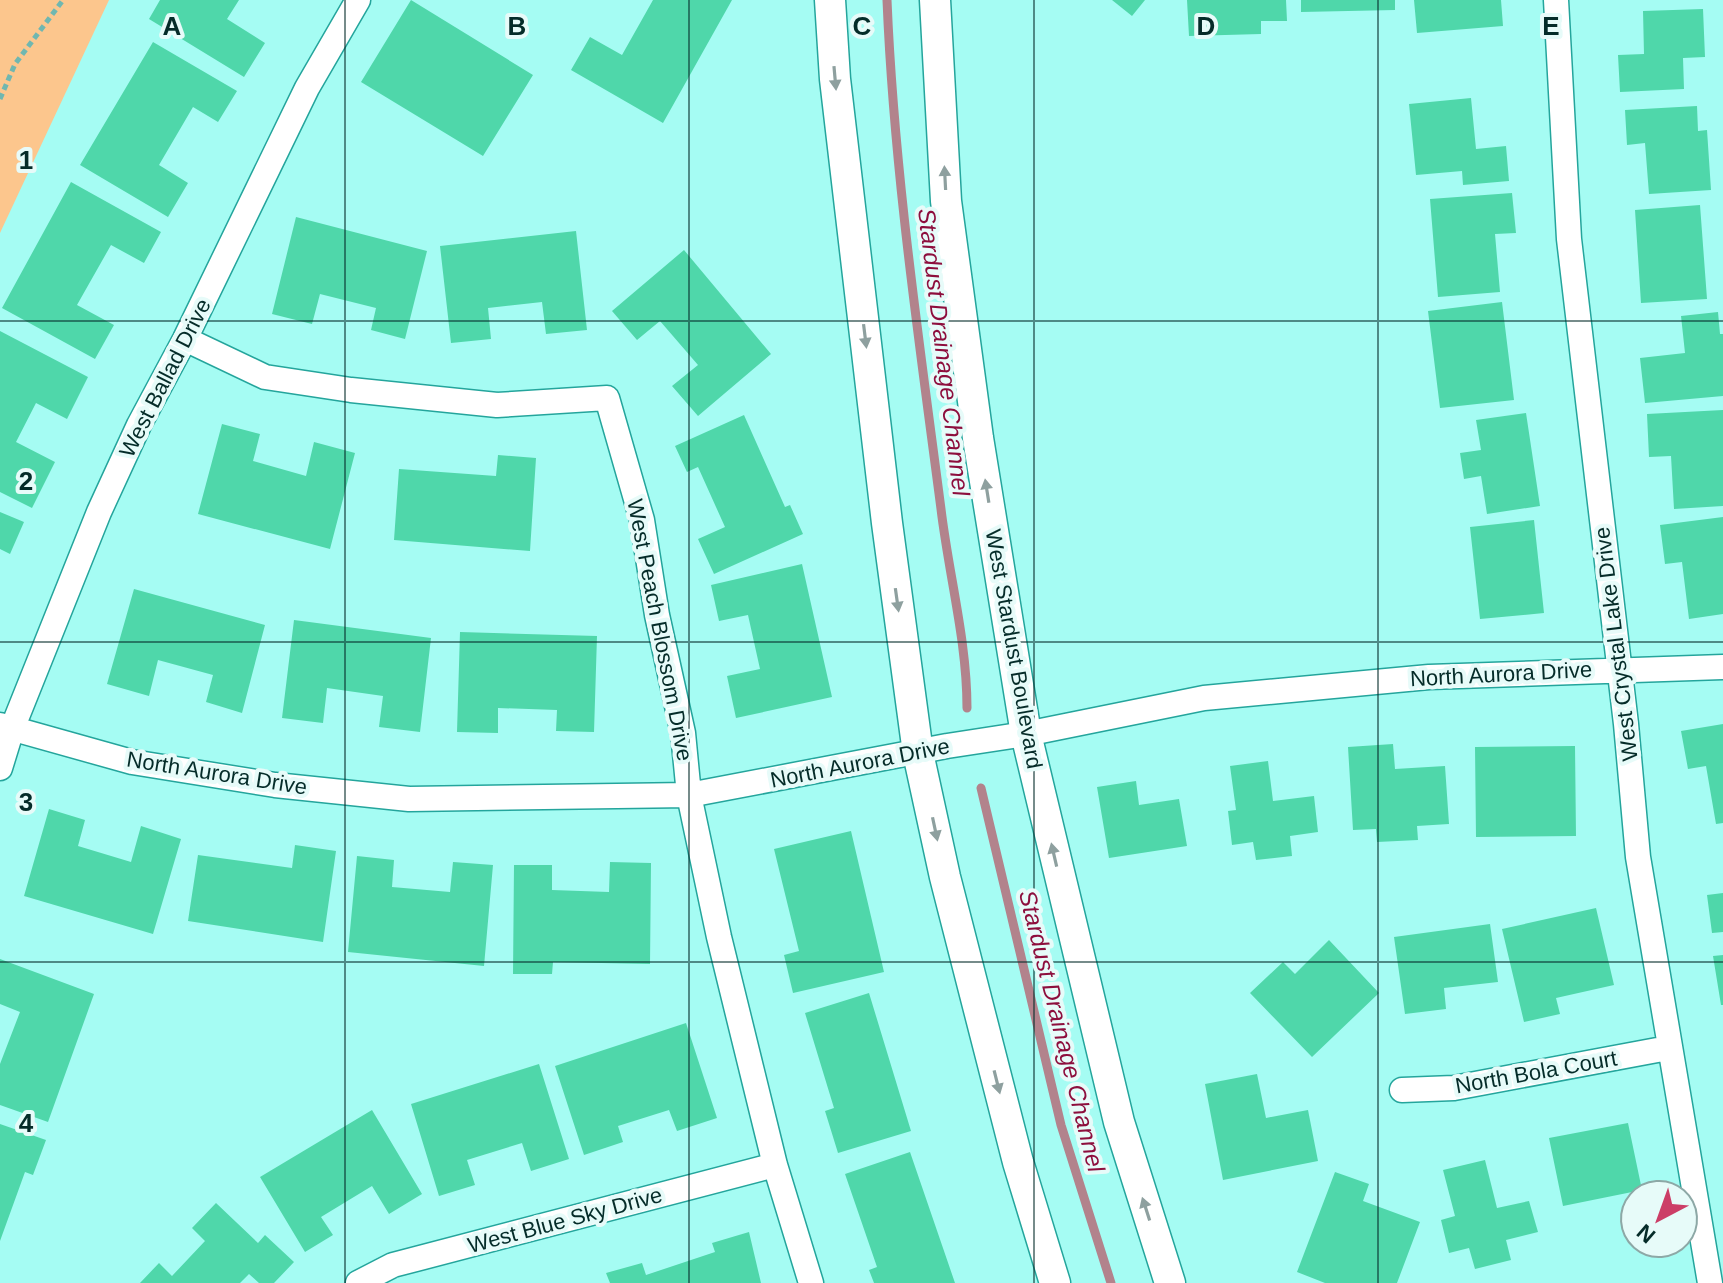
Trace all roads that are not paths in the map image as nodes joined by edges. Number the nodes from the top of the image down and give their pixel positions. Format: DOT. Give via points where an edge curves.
graph roads {
  1 [pos="358,0"];
  2 [pos="830,0"];
  3 [pos="935,0"];
  4 [pos="1556,0"];
  5 [pos="185,339"];
  6 [pos="1723,667"];
  7 [pos="1619,669"];
  8 [pos="6,727"];
  9 [pos="1014,735"];
  10 [pos="932,749"];
  11 [pos="0,768"];
  12 [pos="689,795"];
  13 [pos="1668,1048"];
  14 [pos="1402,1090"];
  15 [pos="775,1165"];
  16 [pos="358,1283"];
  17 [pos="811,1283"];
  18 [pos="1055,1283"];
  19 [pos="1170,1283"];
  20 [pos="1710,1283"];
  1 -- 5 [label="street, West Ballad Drive" via="307,88"];
  2 -- 10 [label="street, one-way" via="885,507"];
  9 -- 3 [label="street, West Stardust Boulevard, one-way" via="946,201"];
  4 -- 7 [label="street, West Crystal Lake Drive" via="1569,239"];
  5 -- 8 [label="street, West Ballad Drive" via="139,425"];
  5 -- 12 [label="street, West Peach Blossom Drive" via="265,377 351,390 497,405 607,398 642,520 683,733"];
  6 -- 7 [label="street, North Aurora Drive"];
  7 -- 9 [label="street, North Aurora Drive" via="1429,677 1204,698"];
  7 -- 13 [label="street, West Crystal Lake Drive" via="1638,857"];
  8 -- 11 [label="street, West Ballad Drive"];
  8 -- 12 [label="street, North Aurora Drive" via="132,762 409,799"];
  9 -- 10 [label="street, North Aurora Drive"];
  19 -- 9 [label="street, West Stardust Boulevard, one-way" via="1119,1122"];
  10 -- 12 [label="street, North Aurora Drive"];
  10 -- 18 [label="street, one-way" via="945,877 1018,1162"];
  12 -- 15 [label="street, West Peach Blossom Drive"];
  13 -- 14 [label="street, North Bola Court" via="1454,1088"];
  13 -- 20 [label="street, West Crystal Lake Drive"];
  15 -- 16 [label="street, West Blue Sky Drive" via="393,1265"];
  15 -- 17 [label="street, West Peach Blossom Drive"];
}
